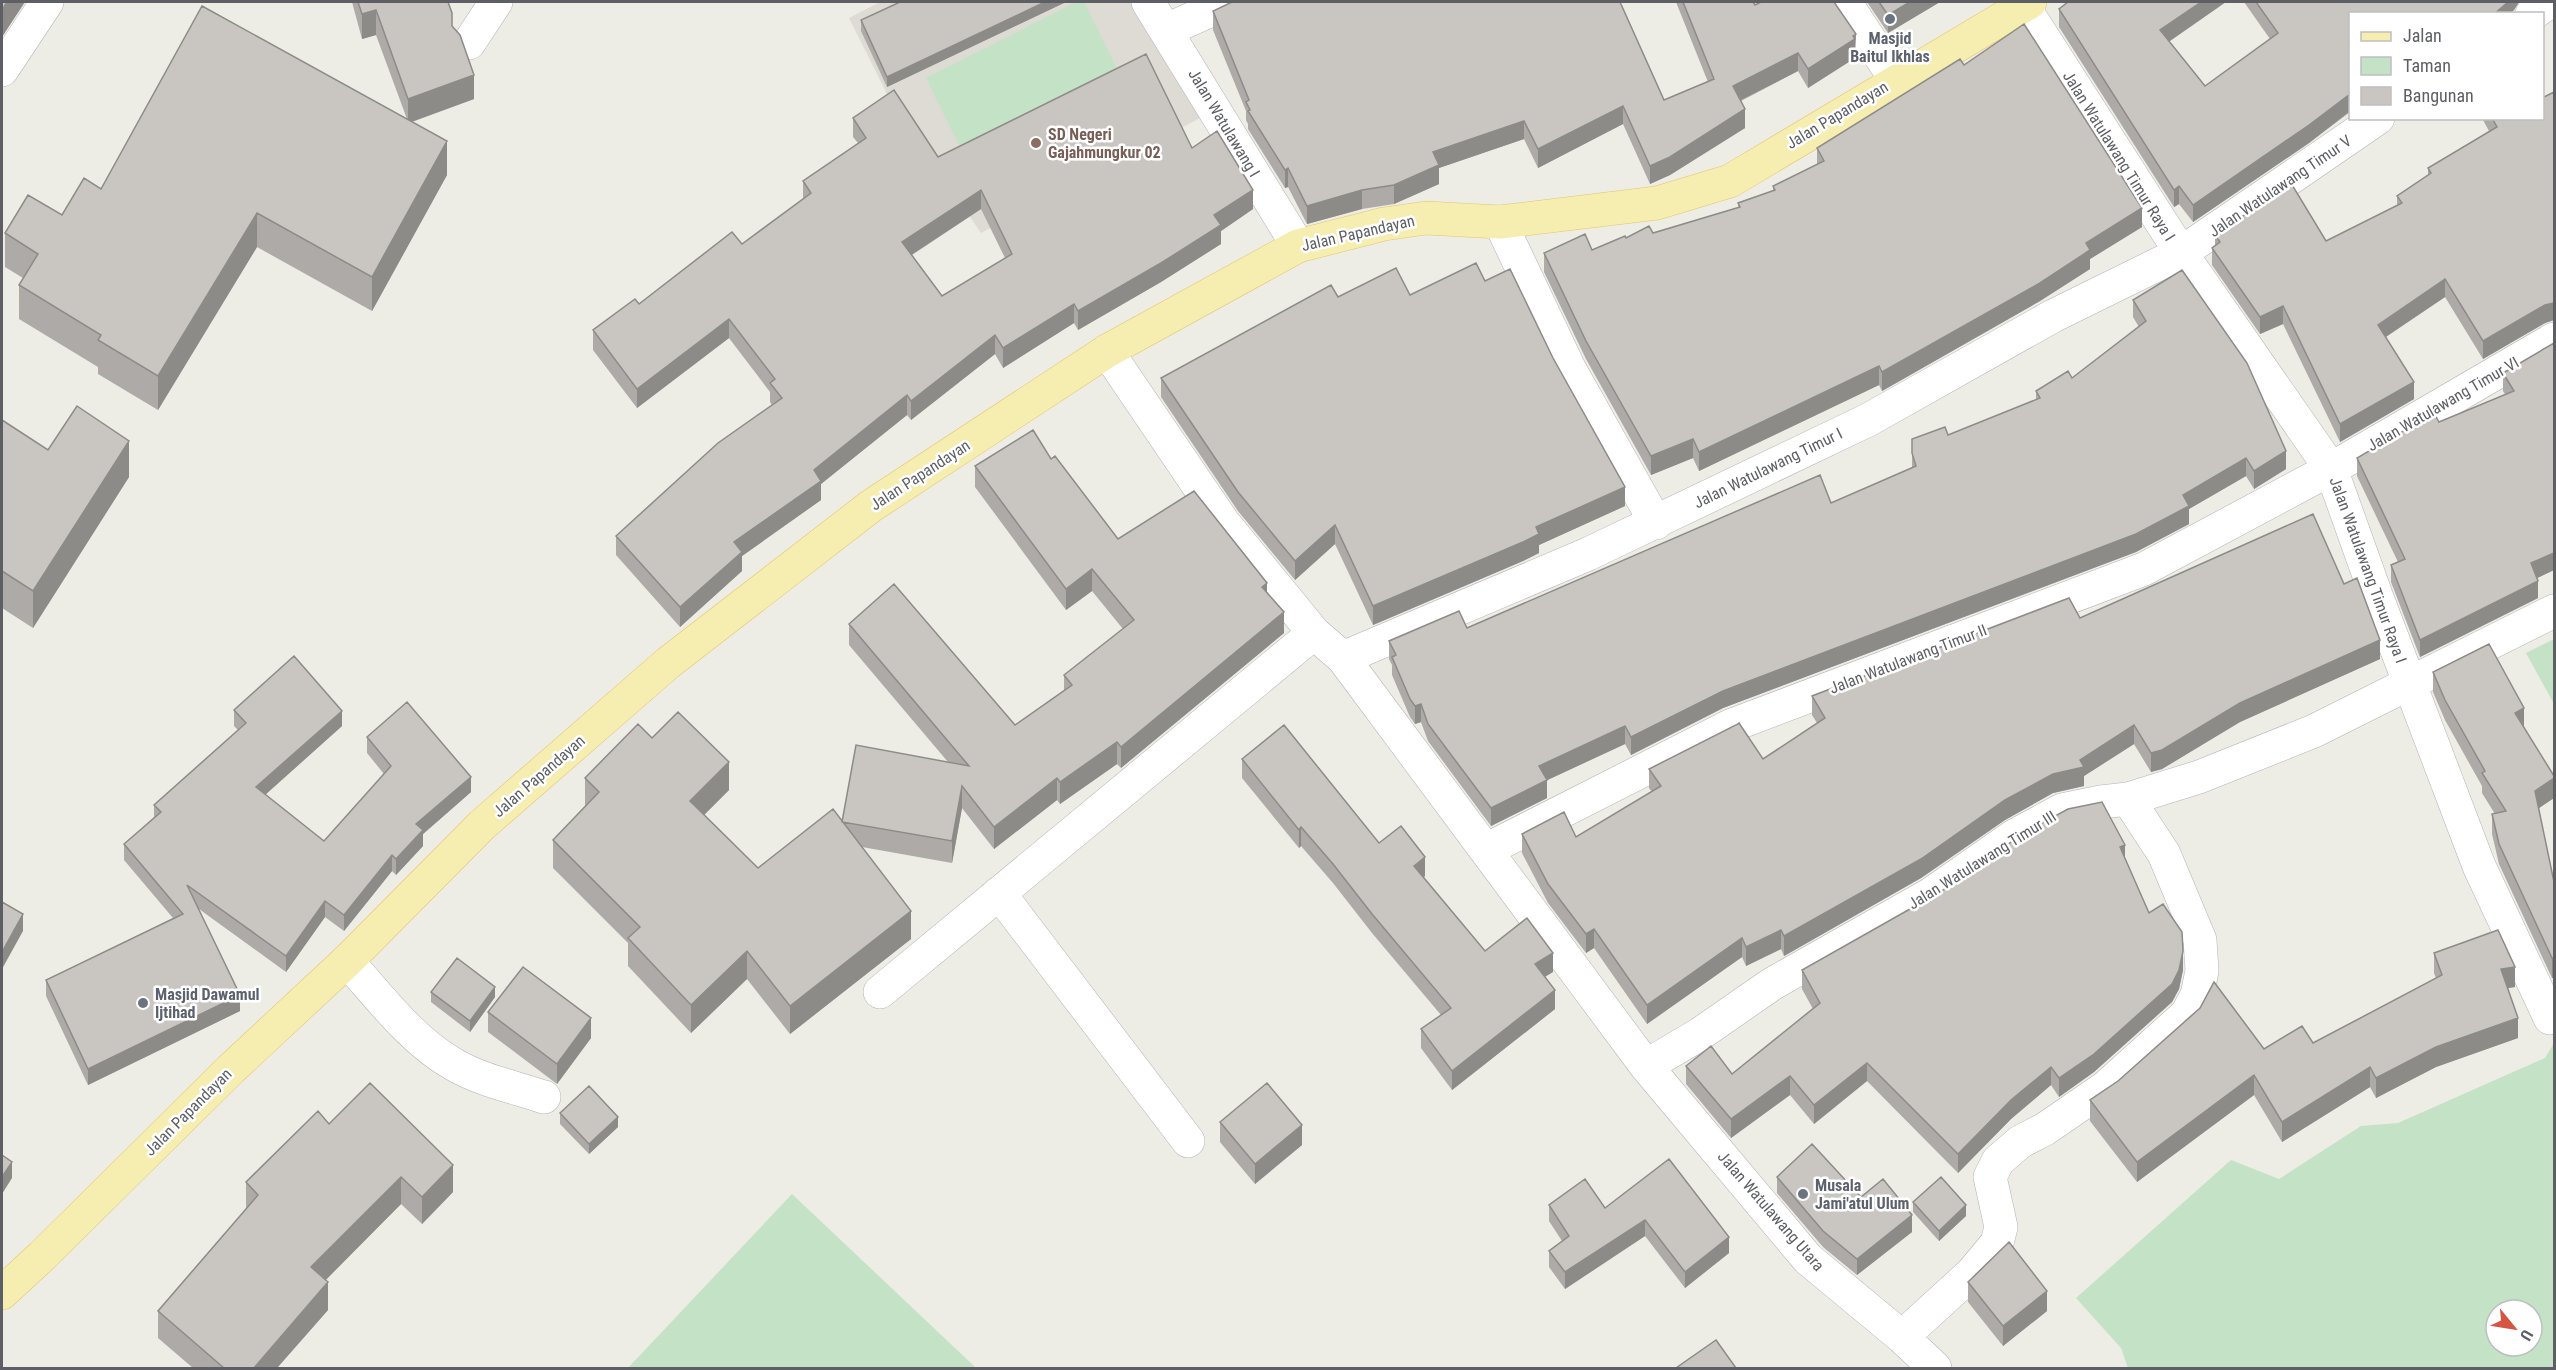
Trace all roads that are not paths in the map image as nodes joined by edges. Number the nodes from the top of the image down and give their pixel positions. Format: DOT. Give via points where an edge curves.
graph roads {
  1 [pos="47,2"];
  2 [pos="496,2"];
  3 [pos="1148,2"];
  4 [pos="1229,2"];
  5 [pos="1845,2"];
  6 [pos="2549,2"];
  7 [pos="2027,4"];
  8 [pos="2535,12"];
  9 [pos="1167,30"];
  10 [pos="469,43"];
  11 [pos="2,70"];
  12 [pos="1896,80"];
  13 [pos="2375,120"];
  14 [pos="1500,222"];
  15 [pos="1298,246"];
  16 [pos="2181,254"];
  17 [pos="2554,339"];
  18 [pos="1107,351"];
  19 [pos="2331,469"];
  20 [pos="1656,523"];
  21 [pos="2554,611"];
  22 [pos="1314,633"];
  23 [pos="1342,658"];
  24 [pos="2409,683"];
  25 [pos="2128,799"];
  26 [pos="1486,850"];
  27 [pos="999,893"];
  28 [pos="347,961"];
  29 [pos="880,992"];
  30 [pos="2550,1018"];
  31 [pos="1646,1066"];
  32 [pos="544,1097"];
  33 [pos="1188,1141"];
  34 [pos="2,1293"];
  35 [pos="1902,1338"];
  36 [pos="1935,1368"];
  1 -- 11 [label="street"];
  2 -- 10 [label="street"];
  3 -- 9 [label="street, Jalan Watulawang I"];
  4 -- 9 [label="street"];
  5 -- 12 [label="street"];
  6 -- 8 [label="street"];
  7 -- 12 [label="main road, Jalan Papandayan"];
  7 -- 16 [label="street, Jalan Watulawang Timur Raya I"];
  9 -- 15 [label="street, Jalan Watulawang I"];
  12 -- 14 [label="main road, Jalan Papandayan" via="1730,181 1657,203"];
  13 -- 16 [label="street, Jalan Watulawang Timur V"];
  14 -- 15 [label="main road, Jalan Papandayan" via="1426,218"];
  14 -- 20 [label="street" via="1569,368"];
  15 -- 18 [label="main road, Jalan Papandayan"];
  16 -- 19 [label="street, Jalan Watulawang Timur Raya I"];
  16 -- 20 [label="street, Jalan Watulawang Timur I" via="2053,316 1868,420"];
  17 -- 19 [label="street, Jalan Watulawang Timur VI"];
  18 -- 22 [label="street, Jalan Watulawang Utara" via="1223,522"];
  18 -- 28 [label="main road, Jalan Papandayan" via="871,506 668,663 482,825"];
  19 -- 24 [label="street, Jalan Watulawang Timur Raya I"];
  19 -- 26 [label="street, Jalan Watulawang Timur II" via="2144,569 1730,726"];
  20 -- 23 [label="street, Jalan Watulawang Timur I"];
  21 -- 24 [label="street, Jalan Watulawang Timur III"];
  22 -- 23 [label="street, Jalan Watulawang Utara"];
  22 -- 27 [label="street"];
  23 -- 26 [label="street, Jalan Watulawang Utara"];
  24 -- 25 [label="street, Jalan Watulawang Timur III" via="2314,731 2199,777"];
  24 -- 30 [label="street, Jalan Watulawang Timur Raya I" via="2479,866"];
  25 -- 31 [label="street, Jalan Watulawang Timur III" via="2062,810 2023,831 1931,894 1772,984"];
  25 -- 35 [label="street" via="2164,854 2200,940 2202,971 2198,995 2187,1014 2106,1087 2020,1142 1998,1161 1990,1177 2001,1227 1997,1243 1972,1273"];
  26 -- 31 [label="street, Jalan Watulawang Utara"];
  27 -- 29 [label="street"];
  27 -- 33 [label="street"];
  28 -- 32 [label="street" via="442,1057 464,1070"];
  28 -- 34 [label="main road, Jalan Papandayan"];
  31 -- 35 [label="street, Jalan Watulawang Utara" via="1808,1259"];
  35 -- 36 [label="street, Jalan Watulawang Utara"];
}
